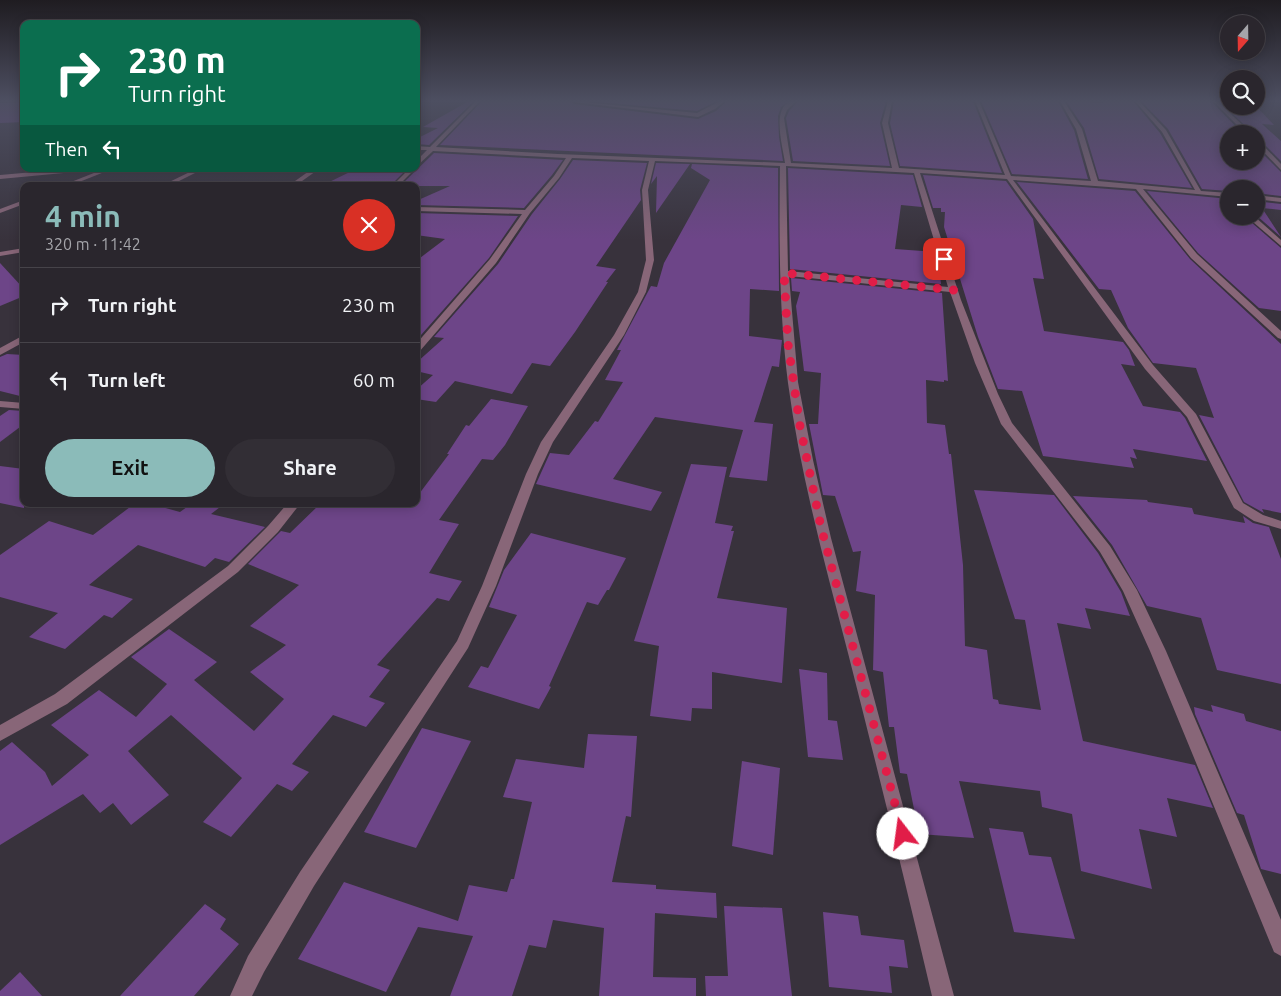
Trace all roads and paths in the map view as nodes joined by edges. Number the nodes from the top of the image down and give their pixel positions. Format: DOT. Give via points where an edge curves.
graph roads {
  1 [pos="784,147"];
  2 [pos="891,147"];
  3 [pos="996,147"];
  4 [pos="1086,147"];
  5 [pos="1173,147"];
  6 [pos="420,148"];
  7 [pos="432,149"];
  8 [pos="1265,150"];
  9 [pos="570,156"];
  10 [pos="652,160"];
  11 [pos="420,161"];
  12 [pos="786,164"];
  13 [pos="1281,168"];
  14 [pos="896,170"];
  15 [pos="51,172"];
  16 [pos="100,172"];
  17 [pos="194,172"];
  18 [pos="312,172"];
  19 [pos="409,172"];
  20 [pos="916,172"];
  21 [pos="0,178"];
  22 [pos="1009,178"];
  23 [pos="74,182"];
  24 [pos="172,182"];
  25 [pos="297,182"];
  26 [pos="399,182"];
  27 [pos="1095,183"];
  28 [pos="1137,186"];
  29 [pos="1199,192"];
  30 [pos="1220,194"];
  31 [pos="1265,198"];
  32 [pos="1281,200"];
  33 [pos="20,204"];
  34 [pos="420,209"];
  35 [pos="0,211"];
  36 [pos="527,212"];
  37 [pos="1259,225"];
  38 [pos="1281,244"];
  39 [pos="20,251"];
  40 [pos="0,254"];
  41 [pos="784,273"];
  42 [pos="954,290"];
  43 [pos="1279,332"];
  44 [pos="20,340"];
  45 [pos="420,345"];
  46 [pos="0,352"];
  47 [pos="0,404"];
  48 [pos="20,406"];
  49 [pos="291,507"];
  50 [pos="1281,525"];
  51 [pos="0,734"];
  52 [pos="1281,945"];
  53 [pos="242,996"];
  54 [pos="944,996"];
  1 -- 12 [label="street"];
  2 -- 14 [label="street"];
  3 -- 22 [label="street"];
  4 -- 27 [label="street"];
  5 -- 29 [label="street"];
  6 -- 7 [label="street"];
  7 -- 9 [label="street"];
  7 -- 11 [label="street"];
  8 -- 13 [label="street"];
  9 -- 10 [label="street"];
  9 -- 36 [label="street"];
  10 -- 12 [label="street"];
  10 -- 53 [label="street" via="644,208 650,260 642,292 620,335 547,442 464,644 307,879 256,964"];
  12 -- 14 [label="street"];
  12 -- 41 [label="street"];
  14 -- 20 [label="street"];
  15 -- 21 [label="street"];
  16 -- 23 [label="street"];
  17 -- 24 [label="street"];
  18 -- 25 [label="street"];
  19 -- 26 [label="street"];
  20 -- 22 [label="street"];
  20 -- 42 [label="street"];
  22 -- 27 [label="street"];
  22 -- 50 [label="street" via="1150,367 1192,416 1238,506 1250,516"];
  27 -- 28 [label="street"];
  28 -- 29 [label="street"];
  28 -- 43 [label="street" via="1194,256"];
  29 -- 30 [label="street"];
  31 -- 32 [label="street"];
  33 -- 35 [label="street"];
  34 -- 36 [label="street"];
  36 -- 45 [label="street" via="493,261"];
  37 -- 38 [label="street"];
  39 -- 40 [label="street"];
  41 -- 42 [label="street"];
  41 -- 54 [label="street" via="788,344 800,426 821,527"];
  42 -- 52 [label="street" via="984,373 1007,424 1105,549 1130,590"];
  44 -- 46 [label="street"];
  47 -- 48 [label="street"];
  49 -- 51 [label="street" via="233,569 61,699"];
}
